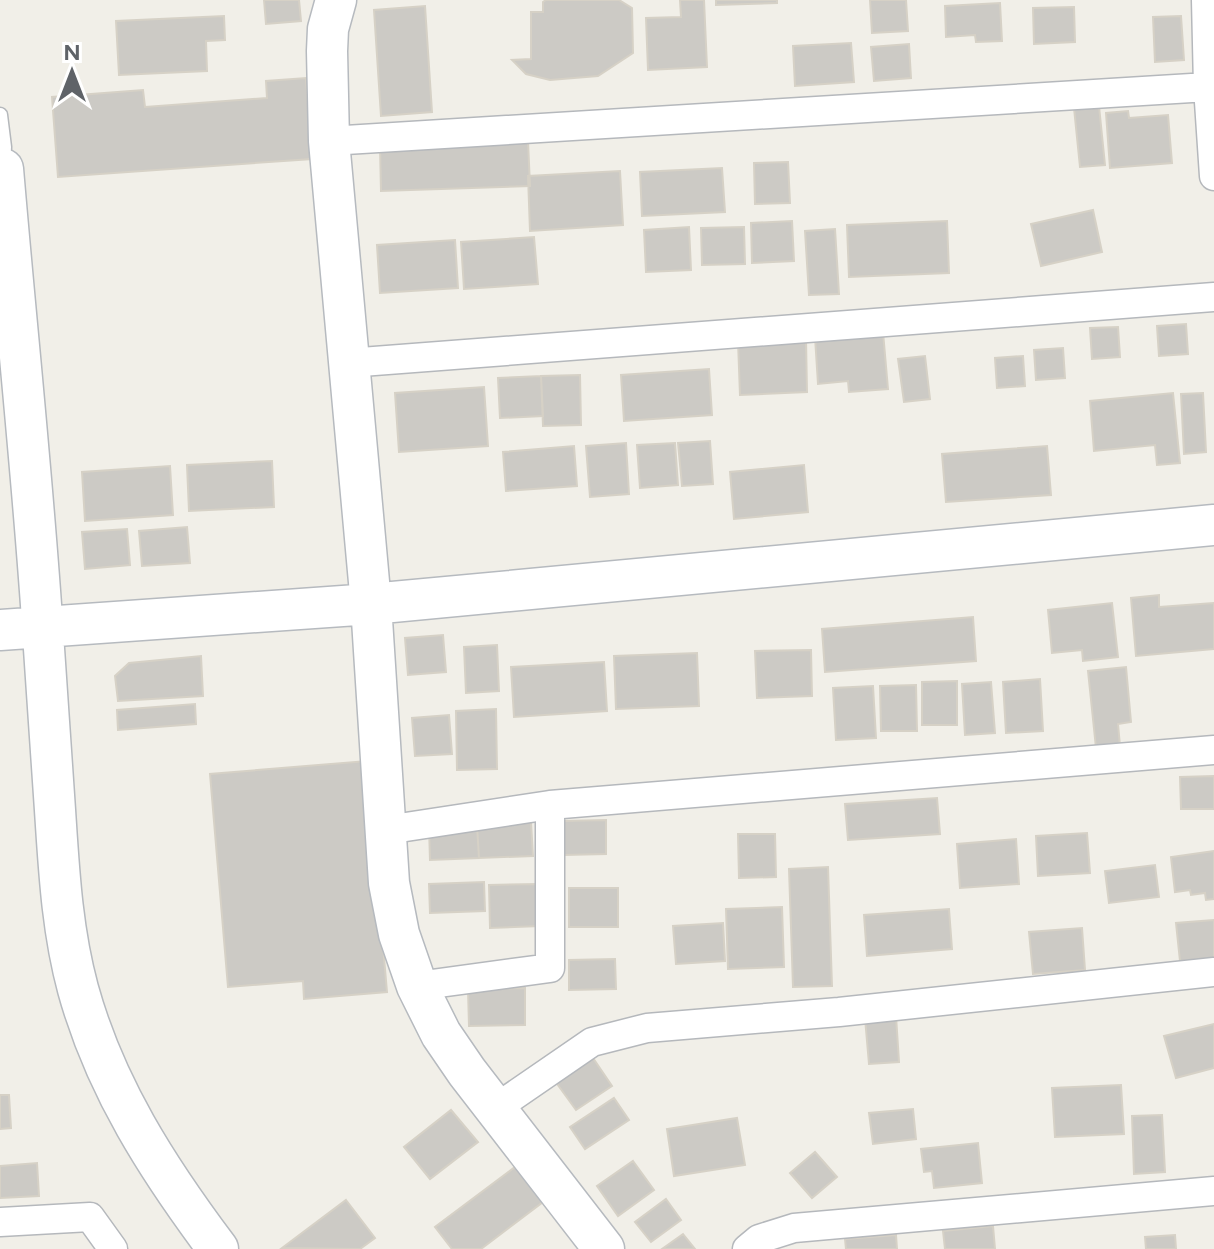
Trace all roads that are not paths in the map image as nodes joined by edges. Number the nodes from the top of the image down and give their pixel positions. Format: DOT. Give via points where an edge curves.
graph roads {
  1 [pos="336,0"];
  2 [pos="1206,0"];
  3 [pos="1208,87"];
  4 [pos="0,115"];
  5 [pos="329,141"];
  6 [pos="1,165"];
  7 [pos="1214,176"];
  8 [pos="1214,297"];
  9 [pos="348,363"];
  10 [pos="1214,525"];
  11 [pos="371,604"];
  12 [pos="43,629"];
  13 [pos="0,630"];
  14 [pos="1214,750"];
  15 [pos="550,805"];
  16 [pos="386,830"];
  17 [pos="1214,972"];
  18 [pos="417,986"];
  19 [pos="496,1108"];
  20 [pos="1214,1191"];
  21 [pos="0,1222"];
  22 [pos="113,1249"];
  23 [pos="218,1249"];
  24 [pos="604,1249"];
  25 [pos="747,1249"];
  1 -- 5 [label="street" via="328,29"];
  2 -- 3 [label="street"];
  3 -- 5 [label="street"];
  3 -- 7 [label="street"];
  4 -- 6 [label="lane"];
  5 -- 9 [label="street"];
  6 -- 12 [label="street"];
  8 -- 9 [label="street"];
  9 -- 11 [label="street"];
  10 -- 11 [label="street"];
  11 -- 12 [label="street"];
  11 -- 16 [label="street"];
  12 -- 13 [label="street"];
  12 -- 23 [label="street" via="61,912 78,989 97,1046 141,1139"];
  14 -- 15 [label="street"];
  15 -- 16 [label="street"];
  15 -- 18 [label="street" via="550,968"];
  16 -- 18 [label="street" via="399,934"];
  17 -- 19 [label="street" via="647,1028 592,1042"];
  18 -- 19 [label="street" via="441,1034"];
  19 -- 24 [label="street"];
  20 -- 25 [label="street" via="794,1228 759,1239"];
  21 -- 22 [label="street" via="90,1217"];
}
